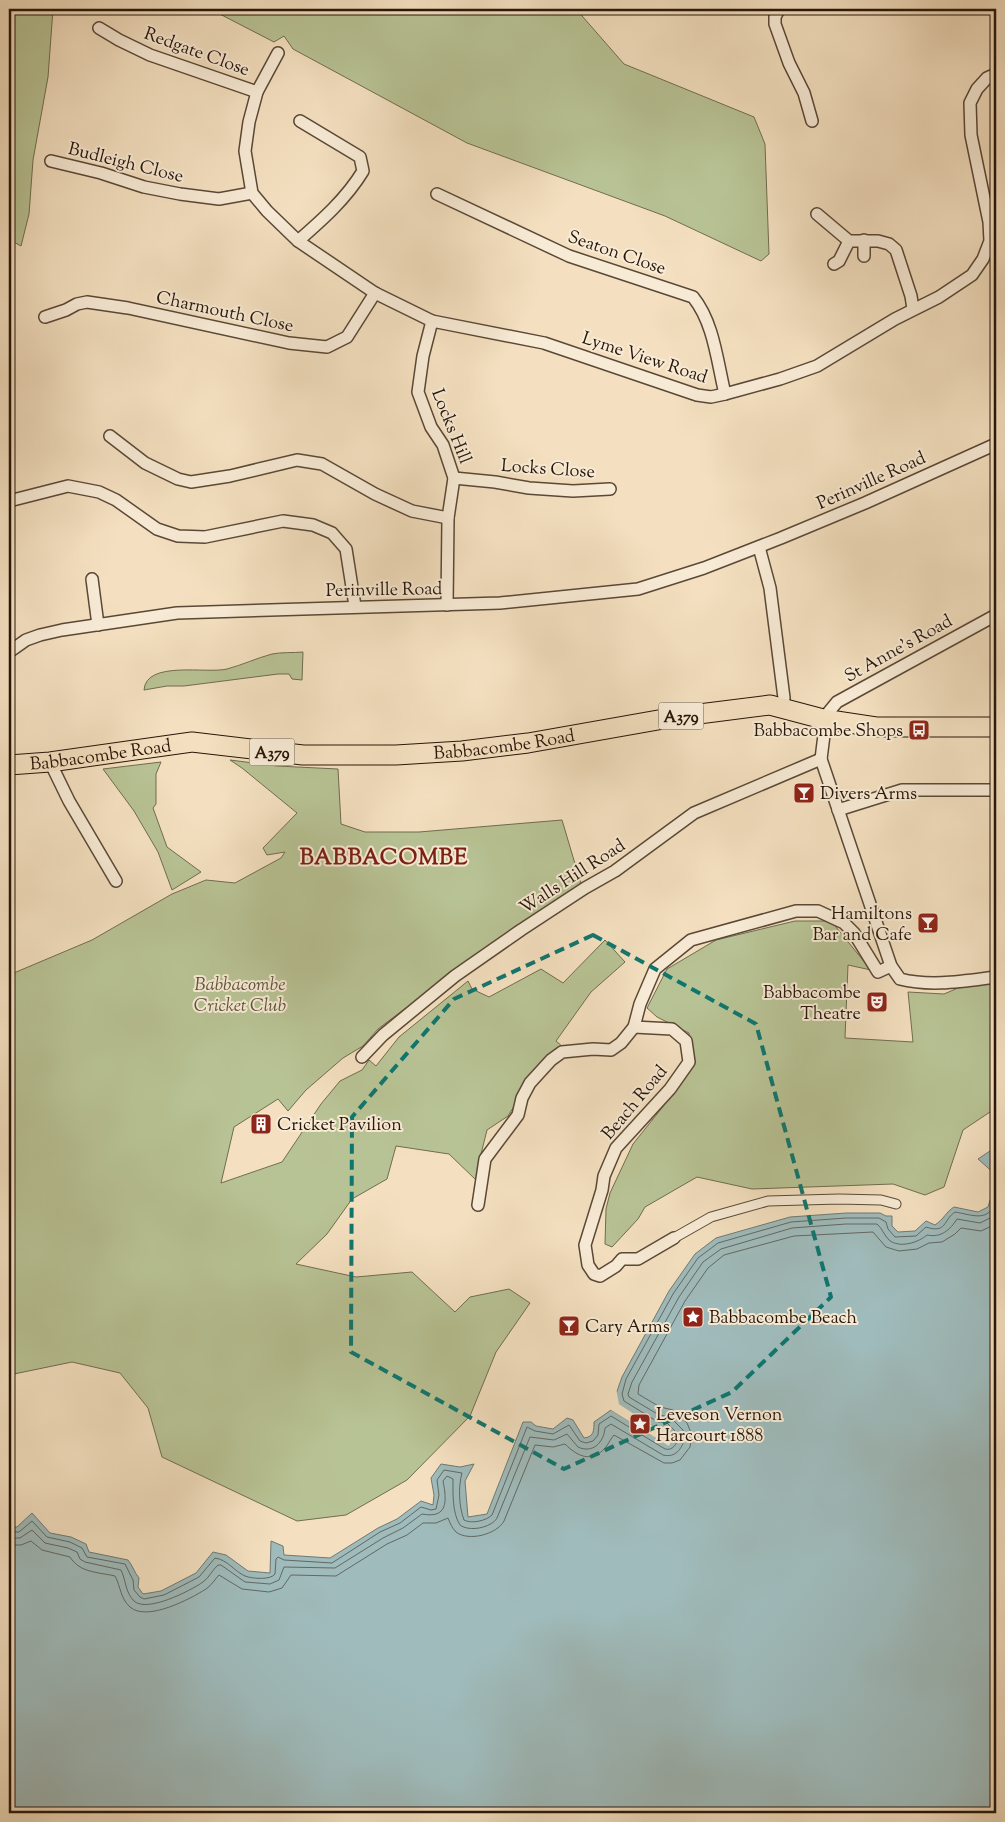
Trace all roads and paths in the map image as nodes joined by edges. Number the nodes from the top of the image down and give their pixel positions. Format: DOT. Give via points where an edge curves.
graph roads {
  1 [pos="779,9"];
  2 [pos="99,28"];
  3 [pos="278,52"];
  4 [pos="996,74"];
  5 [pos="257,92"];
  6 [pos="300,121"];
  7 [pos="812,121"];
  8 [pos="51,161"];
  9 [pos="252,193"];
  10 [pos="437,194"];
  11 [pos="817,214"];
  12 [pos="864,240"];
  13 [pos="298,241"];
  14 [pos="849,241"];
  15 [pos="864,256"];
  16 [pos="834,264"];
  17 [pos="375,293"];
  18 [pos="913,309"];
  19 [pos="45,317"];
  20 [pos="432,321"];
  21 [pos="725,394"];
  22 [pos="110,436"];
  23 [pos="996,444"];
  24 [pos="454,478"];
  25 [pos="610,490"];
  26 [pos="9,501"];
  27 [pos="448,518"];
  28 [pos="758,547"];
  29 [pos="92,578"];
  30 [pos="446,605"];
  31 [pos="355,606"];
  32 [pos="996,615"];
  33 [pos="98,625"];
  34 [pos="9,652"];
  35 [pos="783,708"];
  36 [pos="825,719"];
  37 [pos="996,727"];
  38 [pos="821,759"];
  39 [pos="50,762"];
  40 [pos="9,764"];
  41 [pos="996,790"];
  42 [pos="838,810"];
  43 [pos="116,881"];
  44 [pos="891,966"];
  45 [pos="996,977"];
  46 [pos="634,1028"];
  47 [pos="362,1057"];
  48 [pos="896,1204"];
  49 [pos="478,1205"];
  50 [pos="674,1238"];
  1 -- 7 [label="street" via="774,17 775,24 804,93"];
  2 -- 5 [label="street, Redgate Close" via="150,55"];
  3 -- 5 [label="street"];
  4 -- 18 [label="street, Lyme View Road" via="977,89 970,104 970,135 989,222 990,241 972,274 939,297"];
  5 -- 9 [label="street" via="245,151"];
  6 -- 13 [label="street" via="360,157 363,171 330,213"];
  8 -- 9 [label="street, Budleigh Close" via="180,194 219,199"];
  9 -- 13 [label="street, Lyme View Road"];
  10 -- 21 [label="street, Seaton Close" via="569,256 693,296 710,327"];
  11 -- 14 [label="street"];
  12 -- 14 [label="street"];
  12 -- 15 [label="street"];
  12 -- 18 [label="street" via="889,244 896,250 912,296"];
  13 -- 17 [label="street, Lyme View Road"];
  14 -- 16 [label="street" via="839,261"];
  17 -- 19 [label="street, Charmouth Close" via="347,337 327,348 87,302"];
  17 -- 20 [label="street, Lyme View Road"];
  18 -- 21 [label="street, Lyme View Road" via="817,366 780,380"];
  20 -- 21 [label="street, Lyme View Road" via="544,343 697,395 712,397"];
  20 -- 24 [label="street, Locks Hill" via="418,392 431,427 443,445"];
  22 -- 27 [label="street" via="146,463 178,479 191,482 230,476 297,460 322,464 412,511"];
  23 -- 28 [label="street, Perinville Road"];
  24 -- 25 [label="street, Locks Close" via="529,488"];
  24 -- 27 [label="street, Locks Hill"];
  26 -- 31 [label="street" via="68,486 99,492 157,529 178,536 205,537 283,520 313,524 332,533 346,549"];
  27 -- 30 [label="street, Locks Hill"];
  28 -- 30 [label="street, Perinville Road" via="638,589"];
  28 -- 35 [label="street" via="770,588"];
  29 -- 33 [label="street"];
  30 -- 31 [label="street, Perinville Road"];
  31 -- 33 [label="street, Perinville Road" via="177,613"];
  32 -- 36 [label="street, St Anne's Road" via="837,702"];
  33 -- 34 [label="street, Perinville Road" via="26,640"];
  35 -- 36 [label="main road, Babbacombe Road / A379"];
  35 -- 39 [label="main road, Babbacombe Road / A379" via="770,706 675,717 528,743 462,751 303,755 192,742"];
  36 -- 37 [label="main road, Babbacombe Road / A379" via="876,727"];
  36 -- 38 [label="street"];
  38 -- 42 [label="street"];
  38 -- 47 [label="street, Walls Hill Road" via="694,813 616,871 585,888 455,976 382,1036"];
  39 -- 40 [label="main road, Babbacombe Road / A379"];
  39 -- 43 [label="street"];
  41 -- 42 [label="street" via="902,790"];
  42 -- 44 [label="street"];
  44 -- 45 [label="street" via="900,979 913,982 950,983"];
  44 -- 46 [label="street" via="878,972 854,933 844,923 818,911 796,911 691,940 655,969"];
  46 -- 49 [label="street" via="611,1050 562,1052 530,1083 518,1115 485,1159"];
  46 -- 50 [label="street, Beach Road" via="672,1029 686,1041 688,1062 670,1088 616,1148 604,1176 585,1245 588,1265 594,1274 600,1276 622,1259 638,1260"];
  48 -- 50 [label="street, Beach Road" via="873,1200 768,1201 711,1217"];
}
